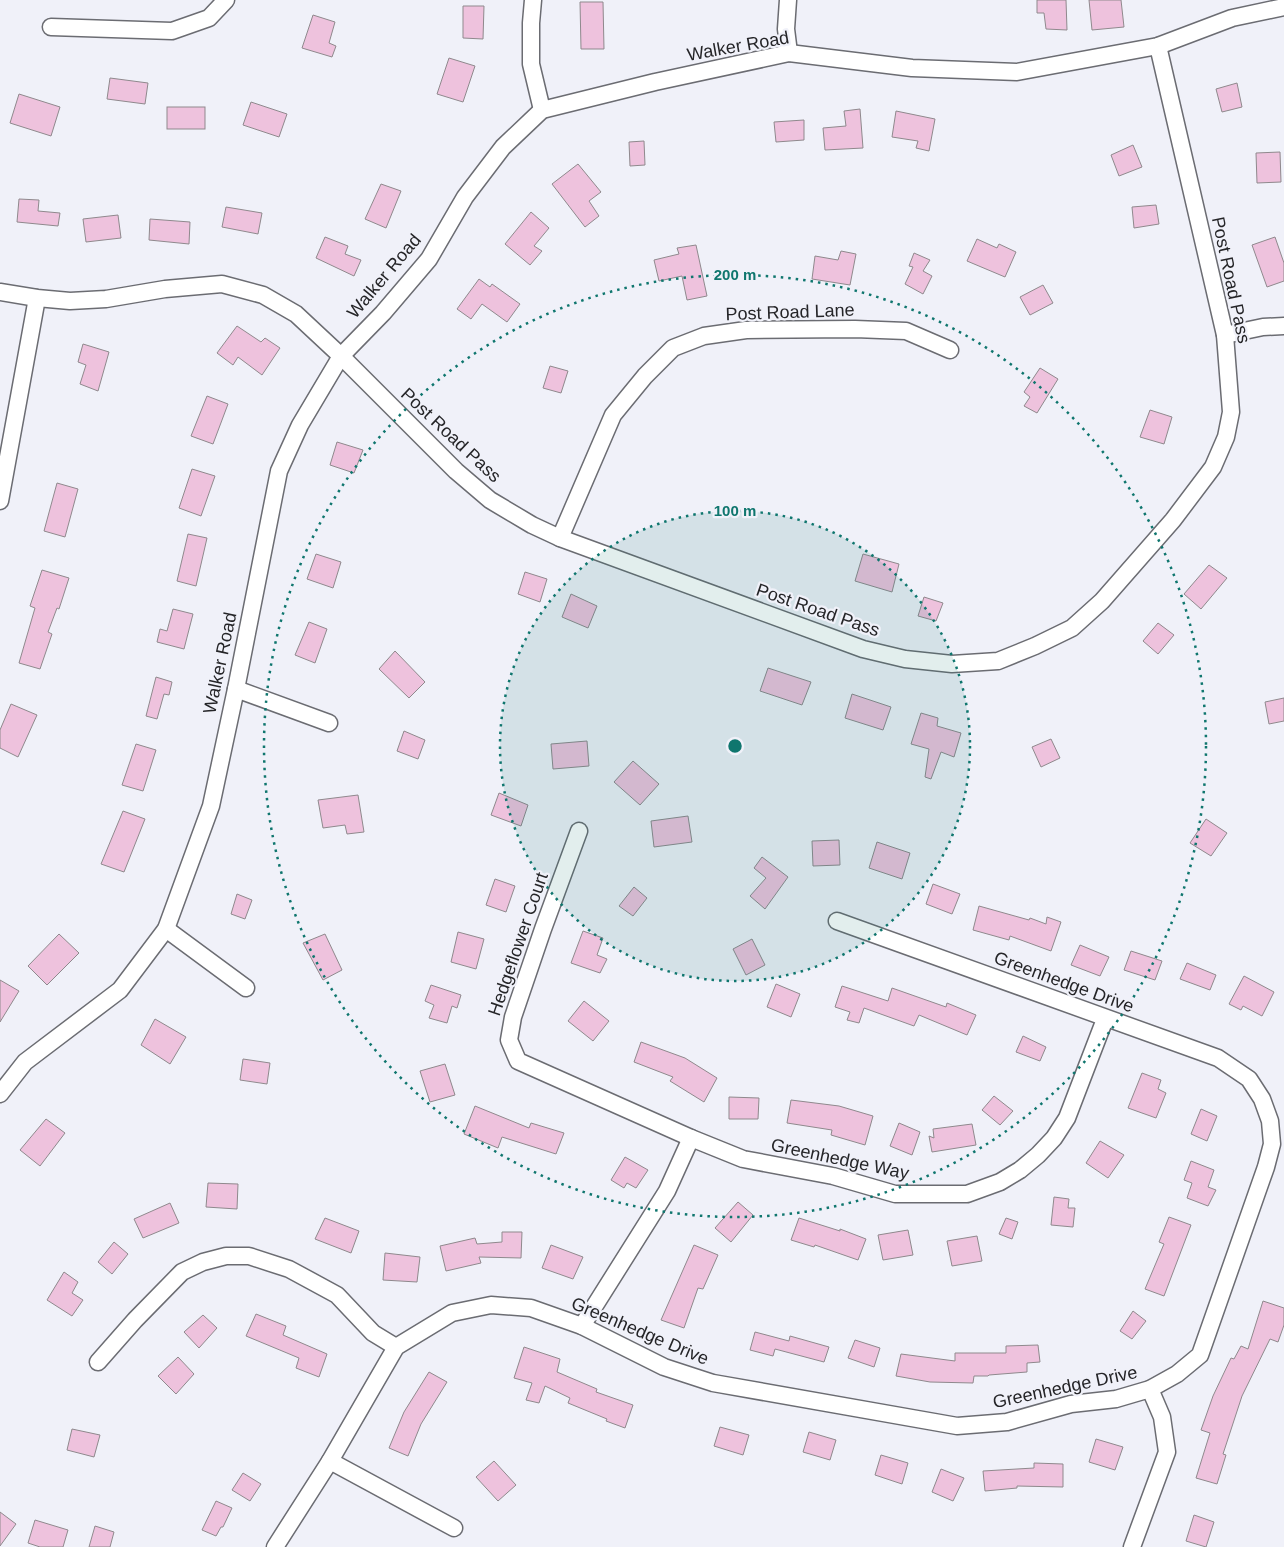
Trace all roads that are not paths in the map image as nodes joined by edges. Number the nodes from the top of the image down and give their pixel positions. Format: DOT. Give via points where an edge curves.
graph roads {
  1 [pos="226,0"];
  2 [pos="533,0"];
  3 [pos="788,0"];
  4 [pos="1252,7"];
  5 [pos="1284,7"];
  6 [pos="51,27"];
  7 [pos="1158,46"];
  8 [pos="789,53"];
  9 [pos="542,110"];
  10 [pos="0,292"];
  11 [pos="37,298"];
  12 [pos="1284,326"];
  13 [pos="1225,335"];
  14 [pos="950,350"];
  15 [pos="341,356"];
  16 [pos="0,501"];
  17 [pos="560,538"];
  18 [pos="236,690"];
  19 [pos="329,723"];
  20 [pos="579,831"];
  21 [pos="837,921"];
  22 [pos="166,929"];
  23 [pos="246,988"];
  24 [pos="1105,1019"];
  25 [pos="0,1094"];
  26 [pos="691,1138"];
  27 [pos="582,1326"];
  28 [pos="396,1347"];
  29 [pos="98,1362"];
  30 [pos="1150,1390"];
  31 [pos="330,1461"];
  32 [pos="454,1528"];
  33 [pos="275,1547"];
  34 [pos="1132,1547"];
  1 -- 6 [label="street" via="209,18 172,31"];
  2 -- 9 [label="street" via="531,64"];
  3 -- 8 [label="street" via="786,29"];
  4 -- 5 [label="street, Walker Road"];
  4 -- 7 [label="street, Walker Road"];
  7 -- 8 [label="street, Walker Road" via="1018,72 912,68"];
  7 -- 13 [label="street, Post Road Pass"];
  8 -- 9 [label="street, Walker Road"];
  9 -- 15 [label="street, Walker Road" via="503,147 465,197 430,259"];
  10 -- 11 [label="street, Post Road Pass"];
  11 -- 15 [label="street, Post Road Pass" via="70,301 106,299 222,284 263,295 279,303 296,314"];
  11 -- 16 [label="street"];
  12 -- 13 [label="street"];
  13 -- 17 [label="street, Post Road Pass" via="1231,412 1226,437 1213,467 1173,520 1102,601 1072,628 998,661 952,664 906,659 863,648"];
  14 -- 17 [label="street, Post Road Lane" via="906,331 854,329 746,330 704,336 673,348 613,415"];
  15 -- 17 [label="street, Post Road Pass" via="456,471 490,500"];
  15 -- 18 [label="street, Walker Road" via="300,425 280,471"];
  18 -- 19 [label="street"];
  18 -- 22 [label="street, Walker Road" via="211,806"];
  20 -- 26 [label="street, Hedgeflower Court" via="516,1008 509,1040 518,1061"];
  21 -- 24 [label="street, Greenhedge Drive"];
  22 -- 23 [label="street"];
  22 -- 25 [label="street, Walker Road" via="120,990 25,1062"];
  24 -- 26 [label="street, Greenhedge Way" via="1067,1118 1054,1138 1020,1170 1000,1182 967,1194 895,1194 833,1176 743,1159"];
  24 -- 30 [label="street, Greenhedge Drive" via="1218,1058 1249,1080 1262,1099 1270,1121 1272,1144 1266,1167 1200,1355"];
  26 -- 27 [label="street" via="667,1191"];
  27 -- 28 [label="street, Greenhedge Drive" via="531,1308 491,1305 452,1313"];
  27 -- 30 [label="street, Greenhedge Drive" via="664,1367 712,1384 957,1426 1007,1422 1071,1404 1116,1399"];
  28 -- 29 [label="street" via="373,1333 337,1295 288,1269 249,1256 226,1256 182,1272"];
  28 -- 31 [label="street, Greenhedge Drive"];
  30 -- 34 [label="street" via="1162,1417 1167,1452"];
  31 -- 32 [label="street"];
  31 -- 33 [label="street, Greenhedge Drive"];
}
